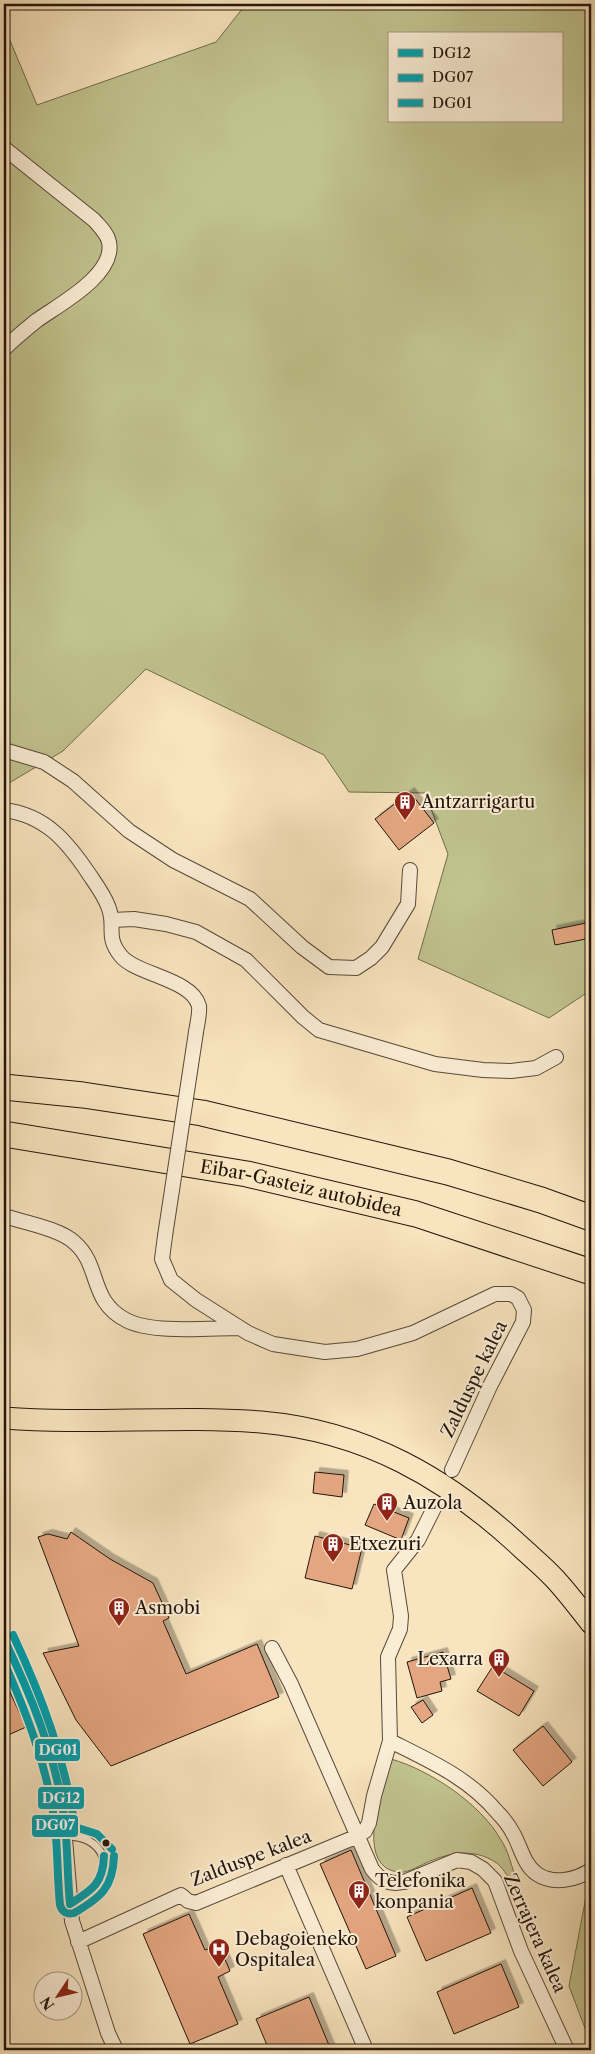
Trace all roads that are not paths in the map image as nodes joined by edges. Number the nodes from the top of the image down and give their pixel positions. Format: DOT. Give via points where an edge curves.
graph roads {
  1 [pos="4,148"];
  2 [pos="4,349"];
  3 [pos="4,750"];
  4 [pos="4,810"];
  5 [pos="410,870"];
  6 [pos="112,920"];
  7 [pos="556,1057"];
  8 [pos="4,1087"];
  9 [pos="4,1134"];
  10 [pos="4,1216"];
  11 [pos="591,1218"];
  12 [pos="591,1272"];
  13 [pos="240,1328"];
  14 [pos="4,1418"];
  15 [pos="452,1470"];
  16 [pos="434,1508"];
  17 [pos="591,1623"];
  18 [pos="4,1639"];
  19 [pos="272,1648"];
  20 [pos="390,1741"];
  21 [pos="66,1835"];
  22 [pos="358,1836"];
  23 [pos="286,1865"];
  24 [pos="591,1870"];
  25 [pos="70,1904"];
  26 [pos="78,1942"];
  27 [pos="116,2050"];
  28 [pos="366,2050"];
  29 [pos="567,2050"];
  1 -- 2 [label="street" via="94,220 109,241 110,250 103,268 84,287 36,321"];
  3 -- 5 [label="street" via="44,762 74,781 128,831 173,860 250,898 302,947 329,967 356,968 382,947 408,904"];
  4 -- 6 [label="street" via="36,820 68,844 104,899"];
  6 -- 7 [label="street" via="134,919 196,932 246,960 302,1017 320,1030 435,1064 483,1070 536,1068"];
  6 -- 13 [label="street, bridge" via="111,941 122,957 190,992 199,1006 162,1259 171,1280"];
  8 -- 11 [label="highway" via="202,1113 448,1172"];
  9 -- 12 [label="highway, Eibar-Gasteiz autobidea" via="247,1174 416,1214"];
  10 -- 13 [label="street" via="51,1230 75,1242 89,1262 108,1308 127,1321 158,1328"];
  13 -- 15 [label="street, Zalduspe kalea" via="273,1344 339,1351 413,1332 495,1294 515,1296 524,1310 522,1326 490,1386"];
  14 -- 17 [label="main road" via="261,1422 336,1435 403,1461 456,1492 554,1579"];
  16 -- 20 [label="street" via="418,1540 394,1570 401,1616 400,1629 388,1657"];
  18 -- 21 [label="street" via="24,1680 46,1742 62,1804"];
  19 -- 22 [label="street"];
  20 -- 22 [label="street" via="369,1823"];
  20 -- 24 [label="street" via="469,1784 498,1812 536,1874 548,1879 569,1880"];
  21 -- 25 [label="street"];
  21 -- 25 [label="lane" via="92,1842 104,1856 104,1872 91,1891"];
  22 -- 23 [label="street, Zalduspe kalea"];
  22 -- 29 [label="street, Zerrajera kalea" via="372,1869 387,1883 404,1882 457,1860 477,1865 495,1881 521,1951"];
  23 -- 26 [label="street, Zalduspe kalea" via="196,1903 181,1895"];
  23 -- 28 [label="street"];
  25 -- 26 [label="street"];
  26 -- 27 [label="street"];
}
